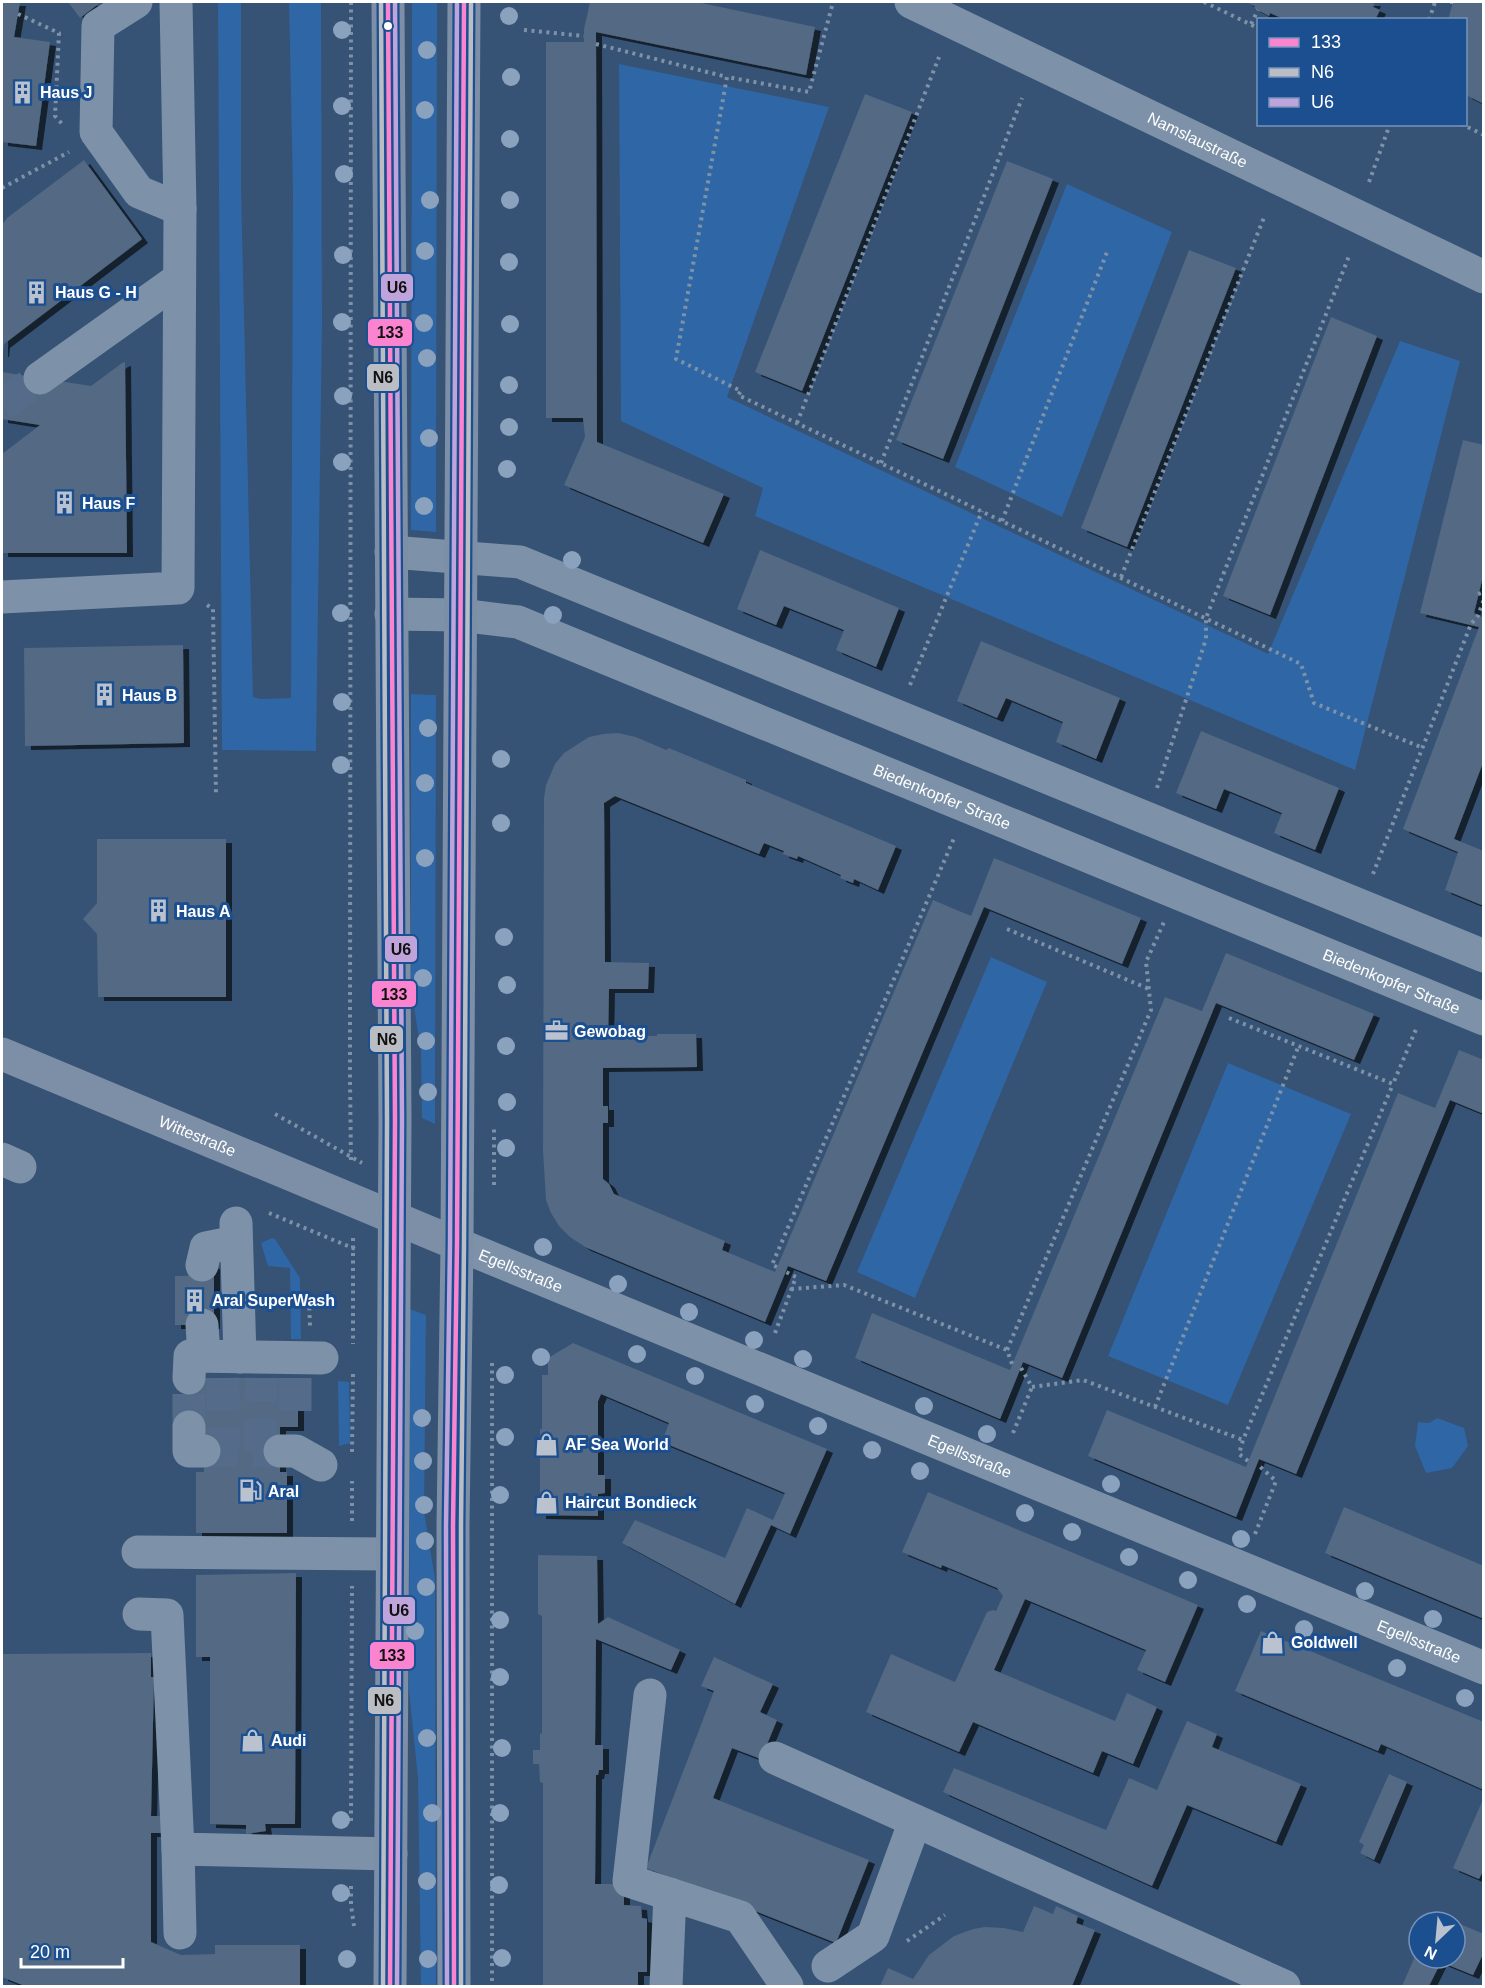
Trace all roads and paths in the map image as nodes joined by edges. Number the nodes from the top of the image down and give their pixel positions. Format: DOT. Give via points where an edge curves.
graph roads {
  1 [pos="136,2"];
  2 [pos="176,2"];
  3 [pos="351,2"];
  4 [pos="388,2"];
  5 [pos="464,2"];
  6 [pos="911,2"];
  7 [pos="1204,2"];
  8 [pos="1435,2"];
  9 [pos="832,6"];
  10 [pos="951,10"];
  11 [pos="1258,10"];
  12 [pos="1430,18"];
  13 [pos="1251,24"];
  14 [pos="1257,27"];
  15 [pos="524,30"];
  16 [pos="584,36"];
  17 [pos="596,44"];
  18 [pos="939,57"];
  19 [pos="727,77"];
  20 [pos="1022,98"];
  21 [pos="1389,126"];
  22 [pos="1465,126"];
  23 [pos="1484,135"];
  24 [pos="71,152"];
  25 [pos="1369,182"];
  26 [pos="2,188"];
  27 [pos="180,210"];
  28 [pos="1265,216"];
  29 [pos="1107,252"];
  30 [pos="1349,256"];
  31 [pos="1484,277"];
  32 [pos="179,279"];
  33 [pos="40,378"];
  34 [pos="797,423"];
  35 [pos="881,463"];
  36 [pos="982,511"];
  37 [pos="1002,521"];
  38 [pos="391,552"];
  39 [pos="461,558"];
  40 [pos="1121,577"];
  41 [pos="178,588"];
  42 [pos="2,597"];
  43 [pos="1484,599"];
  44 [pos="391,614"];
  45 [pos="460,615"];
  46 [pos="1206,618"];
  47 [pos="909,687"];
  48 [pos="1423,748"];
  49 [pos="1157,789"];
  50 [pos="216,796"];
  51 [pos="957,832"];
  52 [pos="1372,878"];
  53 [pos="1166,919"];
  54 [pos="1007,930"];
  55 [pos="1484,956"];
  56 [pos="1150,989"];
  57 [pos="1229,1018"];
  58 [pos="1484,1019"];
  59 [pos="1418,1024"];
  60 [pos="1299,1046"];
  61 [pos="2,1054"];
  62 [pos="1393,1084"];
  63 [pos="274,1114"];
  64 [pos="352,1200"];
  65 [pos="269,1213"];
  66 [pos="394,1218"];
  67 [pos="309,1230"];
  68 [pos="457,1244"];
  69 [pos="202,1265"];
  70 [pos="777,1267"];
  71 [pos="786,1272"];
  72 [pos="791,1289"];
  73 [pos="309,1300"];
  74 [pos="775,1333"];
  75 [pos="353,1347"];
  76 [pos="1007,1350"];
  77 [pos="306,1357"];
  78 [pos="492,1362"];
  79 [pos="1012,1364"];
  80 [pos="1021,1368"];
  81 [pos="353,1371"];
  82 [pos="1032,1387"];
  83 [pos="1155,1407"];
  84 [pos="1013,1432"];
  85 [pos="1243,1440"];
  86 [pos="352,1455"];
  87 [pos="1248,1461"];
  88 [pos="1257,1464"];
  89 [pos="352,1477"];
  90 [pos="1255,1534"];
  91 [pos="138,1552"];
  92 [pos="352,1553"];
  93 [pos="392,1554"];
  94 [pos="139,1614"];
  95 [pos="1484,1668"];
  96 [pos="651,1695"];
  97 [pos="775,1758"];
  98 [pos="915,1821"];
  99 [pos="178,1848"];
  100 [pos="351,1853"];
  101 [pos="391,1854"];
  102 [pos="670,1894"];
  103 [pos="354,1928"];
  104 [pos="180,1933"];
  105 [pos="828,1966"];
  106 [pos="390,1986"];
  107 [pos="454,1986"];
  108 [pos="492,1986"];
  109 [pos="666,1986"];
  110 [pos="787,1986"];
  111 [pos="1284,1986"];
  1 -- 27 [label="street" via="98,26 86,73 96,132 139,192"];
  2 -- 27 [label="street" via="170,98"];
  3 -- 63 [label="path" via="351,1158"];
  4 -- 38 [label="main road"];
  5 -- 39 [label="main road"];
  6 -- 10 [label="street, Namslaustraße"];
  7 -- 13 [label="path"];
  8 -- 12 [label="path"];
  9 -- 19 [label="path" via="809,92"];
  10 -- 31 [label="street, Namslaustraße"];
  11 -- 13 [label="path"];
  13 -- 14 [label="path"];
  15 -- 16 [label="path"];
  17 -- 19 [label="path"];
  18 -- 34 [label="path"];
  19 -- 34 [label="path" via="676,359"];
  20 -- 35 [label="path"];
  21 -- 25 [label="path"];
  22 -- 23 [label="path"];
  24 -- 26 [label="path"];
  27 -- 32 [label="street"];
  28 -- 40 [label="path"];
  29 -- 37 [label="path"];
  30 -- 46 [label="path"];
  32 -- 33 [label="street"];
  32 -- 41 [label="street"];
  34 -- 35 [label="path"];
  35 -- 36 [label="path"];
  36 -- 37 [label="path"];
  36 -- 47 [label="path"];
  37 -- 40 [label="path"];
  38 -- 39 [label="street"];
  38 -- 44 [label="main road"];
  39 -- 45 [label="main road"];
  39 -- 55 [label="street" via="520,562"];
  40 -- 46 [label="path"];
  41 -- 42 [label="street"];
  41 -- 50 [label="path" via="213,609"];
  43 -- 48 [label="path"];
  44 -- 45 [label="street, Biedenkopfer Straße"];
  44 -- 66 [label="main road"];
  45 -- 58 [label="street, Biedenkopfer Straße" via="518,622"];
  45 -- 68 [label="main road"];
  46 -- 48 [label="path" via="1301,664 1314,703"];
  46 -- 49 [label="path" via="1206,639"];
  48 -- 52 [label="path"];
  51 -- 70 [label="path" via="772,1265"];
  53 -- 56 [label="path" via="1146,962"];
  54 -- 56 [label="path"];
  56 -- 76 [label="path" via="1150,1010"];
  57 -- 60 [label="path"];
  59 -- 62 [label="path"];
  60 -- 62 [label="path"];
  60 -- 83 [label="path"];
  61 -- 64 [label="main road, Wittestraße"];
  62 -- 85 [label="path"];
  64 -- 66 [label="main road, Wittestraße"];
  64 -- 75 [label="path"];
  65 -- 67 [label="path"];
  66 -- 68 [label="main road, Wittestraße"];
  66 -- 93 [label="main road"];
  68 -- 95 [label="street, Egellsstraße"];
  68 -- 107 [label="main road"];
  69 -- 77 [label="street" via="206,1248 236,1232 225,1361"];
  71 -- 72 [label="path" via="796,1277"];
  72 -- 74 [label="path"];
  72 -- 76 [label="path" via="844,1285"];
  73 -- 77 [label="path"];
  76 -- 79 [label="path"];
  78 -- 108 [label="path"];
  80 -- 82 [label="path"];
  81 -- 86 [label="path"];
  82 -- 83 [label="path" via="1083,1380"];
  82 -- 84 [label="path"];
  83 -- 85 [label="path"];
  85 -- 87 [label="path" via="1239,1454"];
  88 -- 90 [label="path" via="1276,1481"];
  89 -- 92 [label="path"];
  91 -- 92 [label="street"];
  92 -- 93 [label="street"];
  92 -- 100 [label="path"];
  93 -- 101 [label="main road"];
  94 -- 99 [label="street" via="167,1615"];
  96 -- 102 [label="street" via="629,1881"];
  97 -- 98 [label="street"];
  98 -- 105 [label="street" via="873,1936"];
  98 -- 111 [label="street"];
  99 -- 100 [label="street"];
  99 -- 104 [label="street"];
  100 -- 101 [label="street"];
  100 -- 103 [label="path"];
  101 -- 106 [label="main road"];
  102 -- 109 [label="street"];
  102 -- 110 [label="street" via="740,1917"];
}
